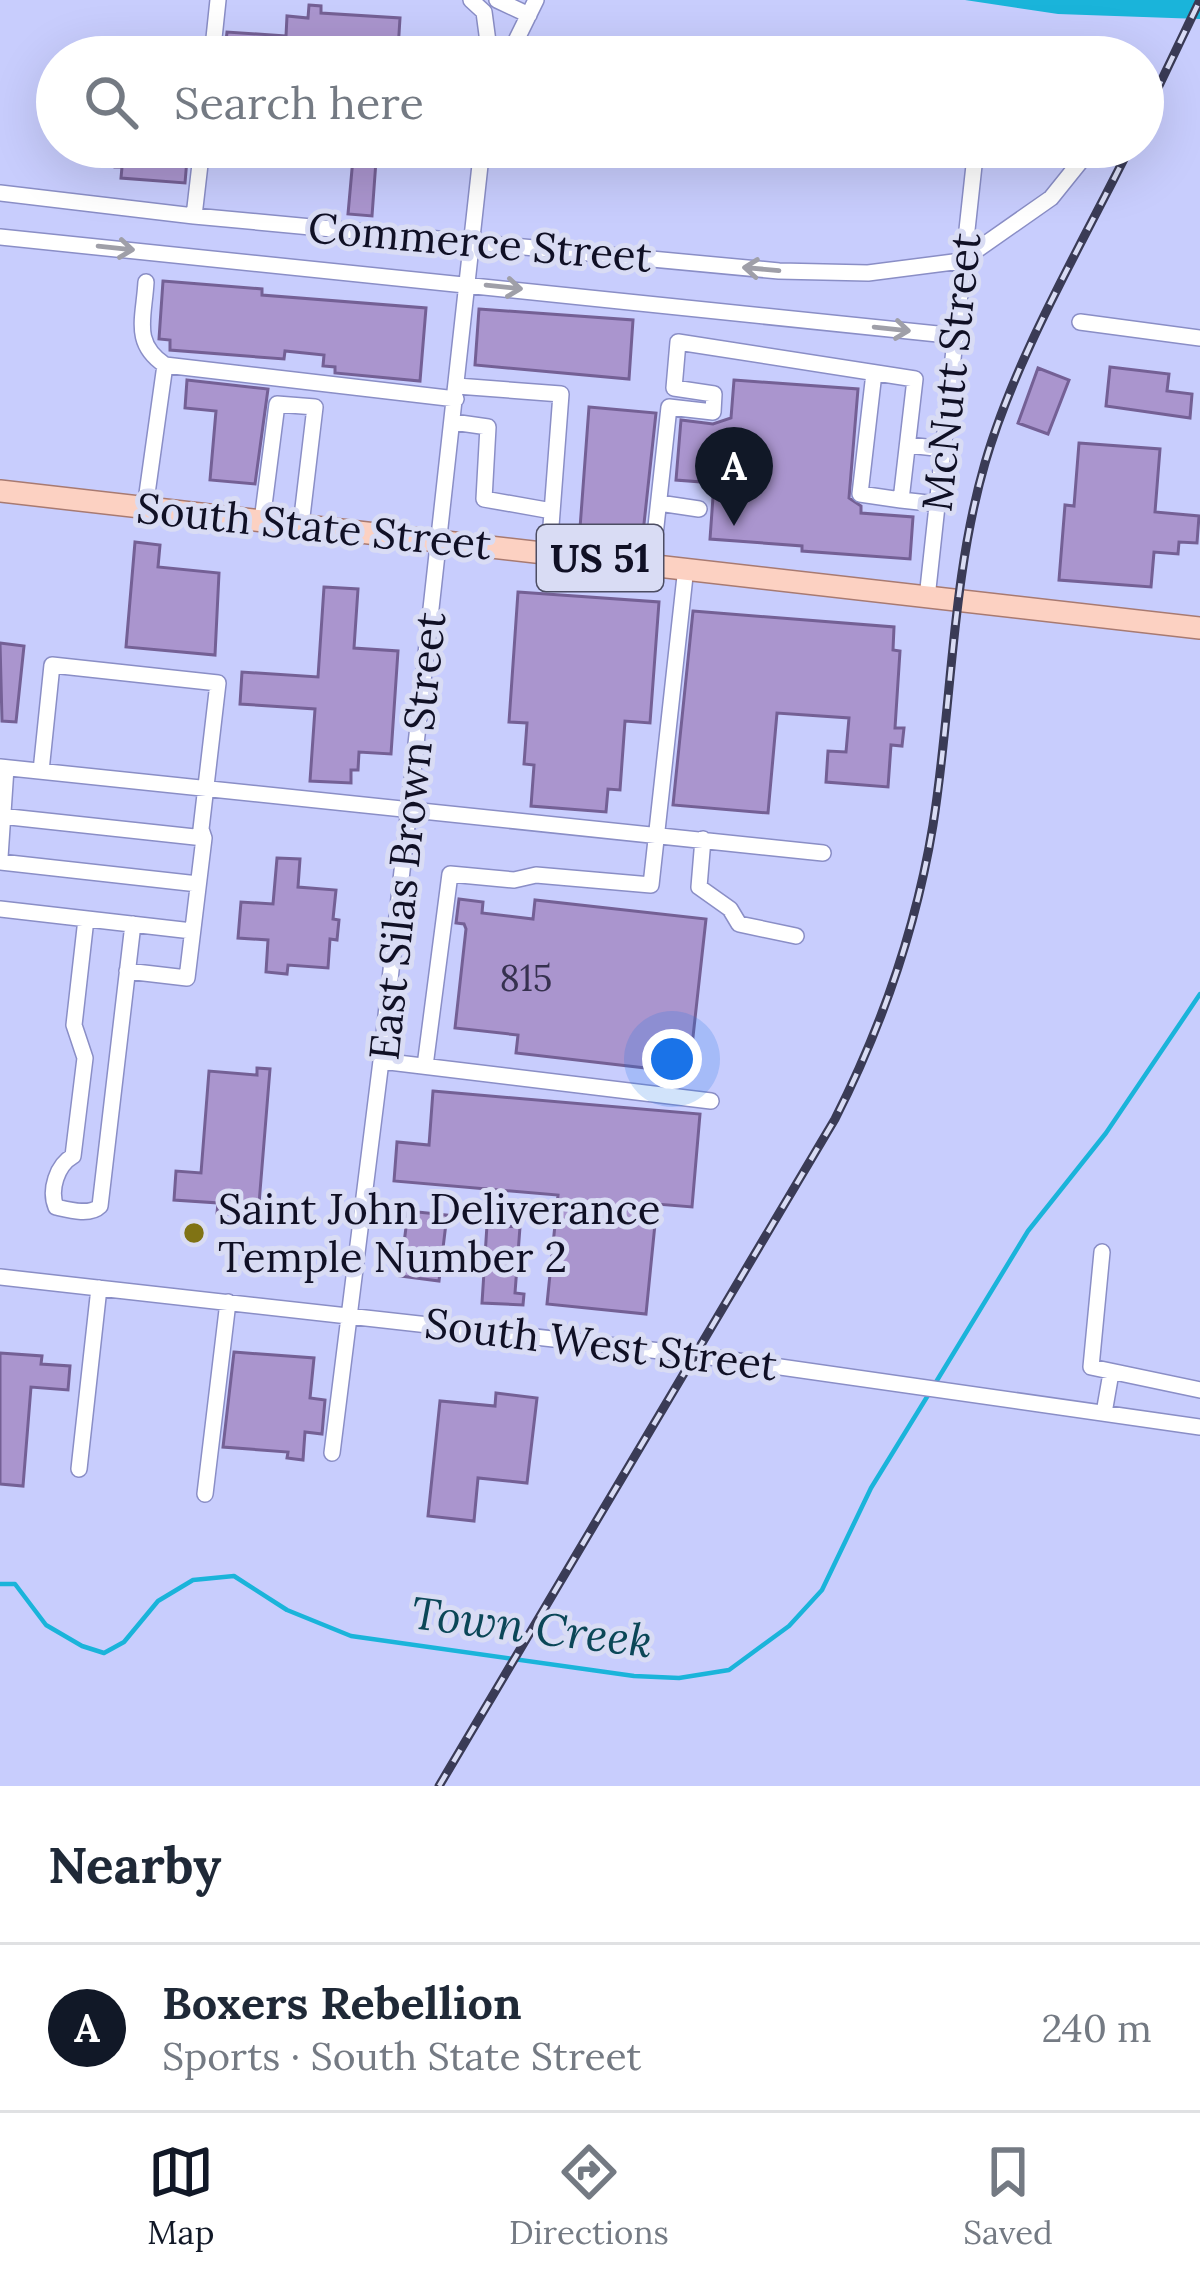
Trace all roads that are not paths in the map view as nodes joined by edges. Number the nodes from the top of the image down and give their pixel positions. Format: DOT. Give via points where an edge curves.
graph roads {
  1 [pos="218,0"];
  2 [pos="472,0"];
  3 [pos="496,0"];
  4 [pos="532,8"];
  5 [pos="214,36"];
  6 [pos="487,36"];
  7 [pos="518,36"];
  8 [pos="200,168"];
  9 [pos="480,168"];
  10 [pos="973,168"];
  11 [pos="1076,168"];
  12 [pos="0,193"];
  13 [pos="194,216"];
  14 [pos="0,237"];
  15 [pos="471,240"];
  16 [pos="961,261"];
  17 [pos="146,282"];
  18 [pos="466,283"];
  19 [pos="1080,322"];
  20 [pos="957,336"];
  21 [pos="1200,338"];
  22 [pos="165,364"];
  23 [pos="874,373"];
  24 [pos="456,392"];
  25 [pos="453,422"];
  26 [pos="908,445"];
  27 [pos="944,449"];
  28 [pos="0,491"];
  29 [pos="901,500"];
  30 [pos="659,503"];
  31 [pos="937,504"];
  32 [pos="145,508"];
  33 [pos="699,509"];
  34 [pos="552,511"];
  35 [pos="262,521"];
  36 [pos="301,525"];
  37 [pos="441,541"];
  38 [pos="549,552"];
  39 [pos="652,563"];
  40 [pos="686,567"];
  41 [pos="927,598"];
  42 [pos="1200,628"];
  43 [pos="7,768"];
  44 [pos="41,771"];
  45 [pos="209,789"];
  46 [pos="409,807"];
  47 [pos="2,816"];
  48 [pos="656,833"];
  49 [pos="204,838"];
  50 [pos="703,839"];
  51 [pos="823,853"];
  52 [pos="0,860"];
  53 [pos="198,884"];
  54 [pos="0,909"];
  55 [pos="86,919"];
  56 [pos="133,924"];
  57 [pos="192,931"];
  58 [pos="796,936"];
  59 [pos="128,971"];
  60 [pos="381,1061"];
  61 [pos="425,1066"];
  62 [pos="711,1101"];
  63 [pos="1102,1252"];
  64 [pos="0,1277"];
  65 [pos="99,1288"];
  66 [pos="228,1302"];
  67 [pos="350,1313"];
  68 [pos="1111,1373"];
  69 [pos="1200,1390"];
  70 [pos="1104,1413"];
  71 [pos="1200,1426"];
  72 [pos="332,1453"];
  73 [pos="80,1469"];
  74 [pos="205,1495"];
  1 -- 5 [label="street"];
  2 -- 6 [label="street" via="484,12"];
  3 -- 4 [label="street"];
  4 -- 7 [label="street"];
  8 -- 13 [label="street"];
  9 -- 15 [label="street, East Silas Brown Street"];
  10 -- 16 [label="street, McNutt Street"];
  11 -- 16 [label="street" via="1052,198"];
  12 -- 13 [label="street, Commerce Street"];
  13 -- 15 [label="street, Commerce Street"];
  14 -- 18 [label="street, Commerce Street, one-way"];
  16 -- 15 [label="street, Commerce Street, one-way" via="868,273 779,271"];
  15 -- 18 [label="street, East Silas Brown Street"];
  16 -- 20 [label="street, McNutt Street"];
  17 -- 22 [label="street" via="142,344"];
  18 -- 20 [label="street, Commerce Street, one-way"];
  18 -- 24 [label="street, East Silas Brown Street"];
  19 -- 21 [label="street"];
  20 -- 27 [label="street, McNutt Street"];
  22 -- 24 [label="street"];
  22 -- 32 [label="street"];
  23 -- 26 [label="street" via="915,379"];
  23 -- 29 [label="street" via="860,494"];
  23 -- 30 [label="street" via="678,342 674,388 714,394 713,412 669,407"];
  24 -- 25 [label="street, East Silas Brown Street"];
  24 -- 34 [label="street" via="561,394"];
  25 -- 34 [label="street" via="488,427 484,499"];
  25 -- 37 [label="street, East Silas Brown Street"];
  26 -- 27 [label="street"];
  26 -- 29 [label="street"];
  27 -- 31 [label="street, McNutt Street"];
  28 -- 32 [label="main road, South State Street / US 51"];
  29 -- 31 [label="street"];
  30 -- 33 [label="street"];
  30 -- 39 [label="street"];
  31 -- 41 [label="street, McNutt Street"];
  32 -- 35 [label="main road, South State Street / US 51"];
  34 -- 38 [label="street"];
  35 -- 36 [label="main road, South State Street / US 51"];
  35 -- 36 [label="street" via="277,404 315,407"];
  36 -- 37 [label="main road, South State Street / US 51"];
  37 -- 38 [label="main road, South State Street / US 51"];
  37 -- 46 [label="street, East Silas Brown Street"];
  38 -- 39 [label="main road, South State Street / US 51"];
  39 -- 40 [label="main road, South State Street / US 51"];
  40 -- 41 [label="main road, South State Street / US 51"];
  40 -- 48 [label="street"];
  41 -- 42 [label="main road, South State Street / US 51"];
  43 -- 44 [label="street"];
  43 -- 47 [label="street"];
  44 -- 45 [label="street"];
  44 -- 45 [label="street" via="52,665 218,683"];
  45 -- 46 [label="street"];
  45 -- 49 [label="street"];
  46 -- 48 [label="street"];
  46 -- 60 [label="street, East Silas Brown Street"];
  47 -- 49 [label="street"];
  47 -- 52 [label="street"];
  48 -- 50 [label="street"];
  48 -- 61 [label="street" via="651,885 450,874"];
  49 -- 53 [label="street"];
  50 -- 51 [label="street"];
  50 -- 58 [label="street" via="699,886 739,924"];
  52 -- 53 [label="street"];
  53 -- 57 [label="street"];
  54 -- 55 [label="street"];
  55 -- 56 [label="street"];
  55 -- 59 [label="street" via="74,1024 85,1058 73,1156 54,1185 56,1208 100,1206"];
  56 -- 57 [label="street"];
  56 -- 59 [label="street"];
  57 -- 59 [label="street" via="187,978"];
  60 -- 61 [label="street"];
  60 -- 67 [label="street, East Silas Brown Street"];
  61 -- 62 [label="street"];
  63 -- 68 [label="street" via="1091,1366"];
  64 -- 65 [label="street, South West Street"];
  65 -- 66 [label="street, South West Street"];
  65 -- 73 [label="street"];
  66 -- 67 [label="street, South West Street"];
  66 -- 74 [label="street"];
  67 -- 70 [label="street, South West Street"];
  67 -- 72 [label="street, East Silas Brown Street"];
  68 -- 69 [label="street"];
  68 -- 70 [label="street"];
  70 -- 71 [label="street, South West Street"];
}
